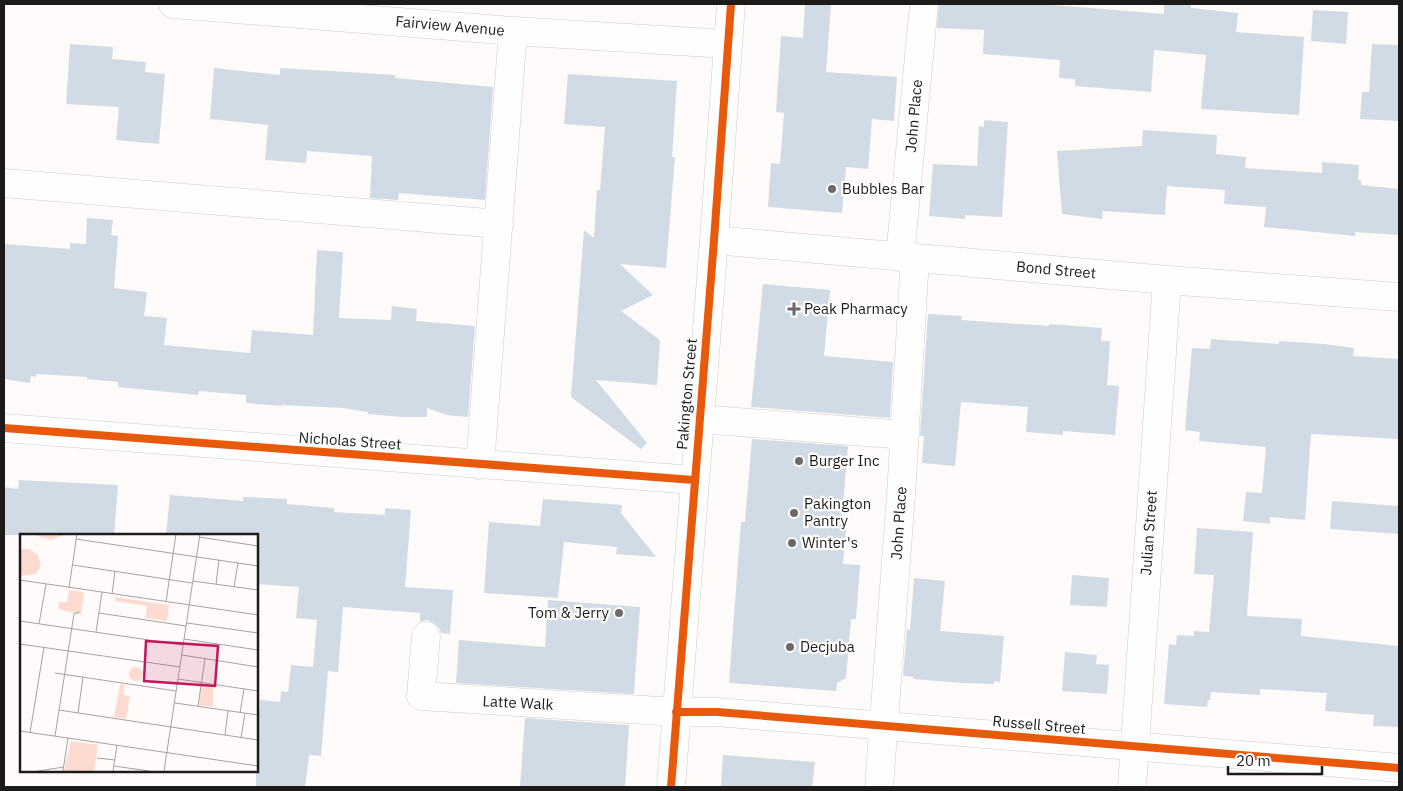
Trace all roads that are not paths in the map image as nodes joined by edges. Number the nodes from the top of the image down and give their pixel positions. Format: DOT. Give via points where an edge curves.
graph roads {
  1 [pos="173,4"];
  2 [pos="731,4"];
  3 [pos="924,4"];
  4 [pos="513,31"];
  5 [pos="727,44"];
  6 [pos="4,183"];
  7 [pos="499,224"];
  8 [pos="714,240"];
  9 [pos="908,258"];
  10 [pos="1167,280"];
  11 [pos="1399,297"];
  12 [pos="699,419"];
  13 [pos="4,428"];
  14 [pos="905,435"];
  15 [pos="480,464"];
  16 [pos="694,480"];
  17 [pos="426,636"];
  18 [pos="676,712"];
  19 [pos="884,726"];
  20 [pos="1135,746"];
  21 [pos="1399,768"];
  22 [pos="670,787"];
  23 [pos="879,787"];
  24 [pos="1132,787"];
  1 -- 4 [label="street, Fairview Avenue"];
  2 -- 5 [label="street, Pakington Street"];
  3 -- 9 [label="street, John Place"];
  4 -- 5 [label="street, Fairview Avenue"];
  4 -- 7 [label="street"];
  5 -- 8 [label="street, Pakington Street"];
  6 -- 7 [label="street"];
  7 -- 15 [label="street"];
  8 -- 9 [label="street, Bond Street"];
  8 -- 12 [label="street, Pakington Street"];
  9 -- 10 [label="street, Bond Street"];
  9 -- 14 [label="street, John Place"];
  10 -- 11 [label="street, Bond Street"];
  10 -- 20 [label="street, Julian Street"];
  12 -- 14 [label="street"];
  12 -- 16 [label="street, Pakington Street"];
  13 -- 15 [label="street, Nicholas Street"];
  14 -- 19 [label="street, John Place"];
  15 -- 16 [label="street, Nicholas Street"];
  16 -- 18 [label="street, Pakington Street"];
  17 -- 18 [label="street, Latte Walk" via="421,696"];
  18 -- 19 [label="street, Russell Street" via="717,712"];
  18 -- 22 [label="street, Pakington Street"];
  19 -- 20 [label="street, Russell Street"];
  19 -- 23 [label="street, John Place"];
  20 -- 21 [label="street, Russell Street"];
  20 -- 24 [label="street, Julian Street"];
}
